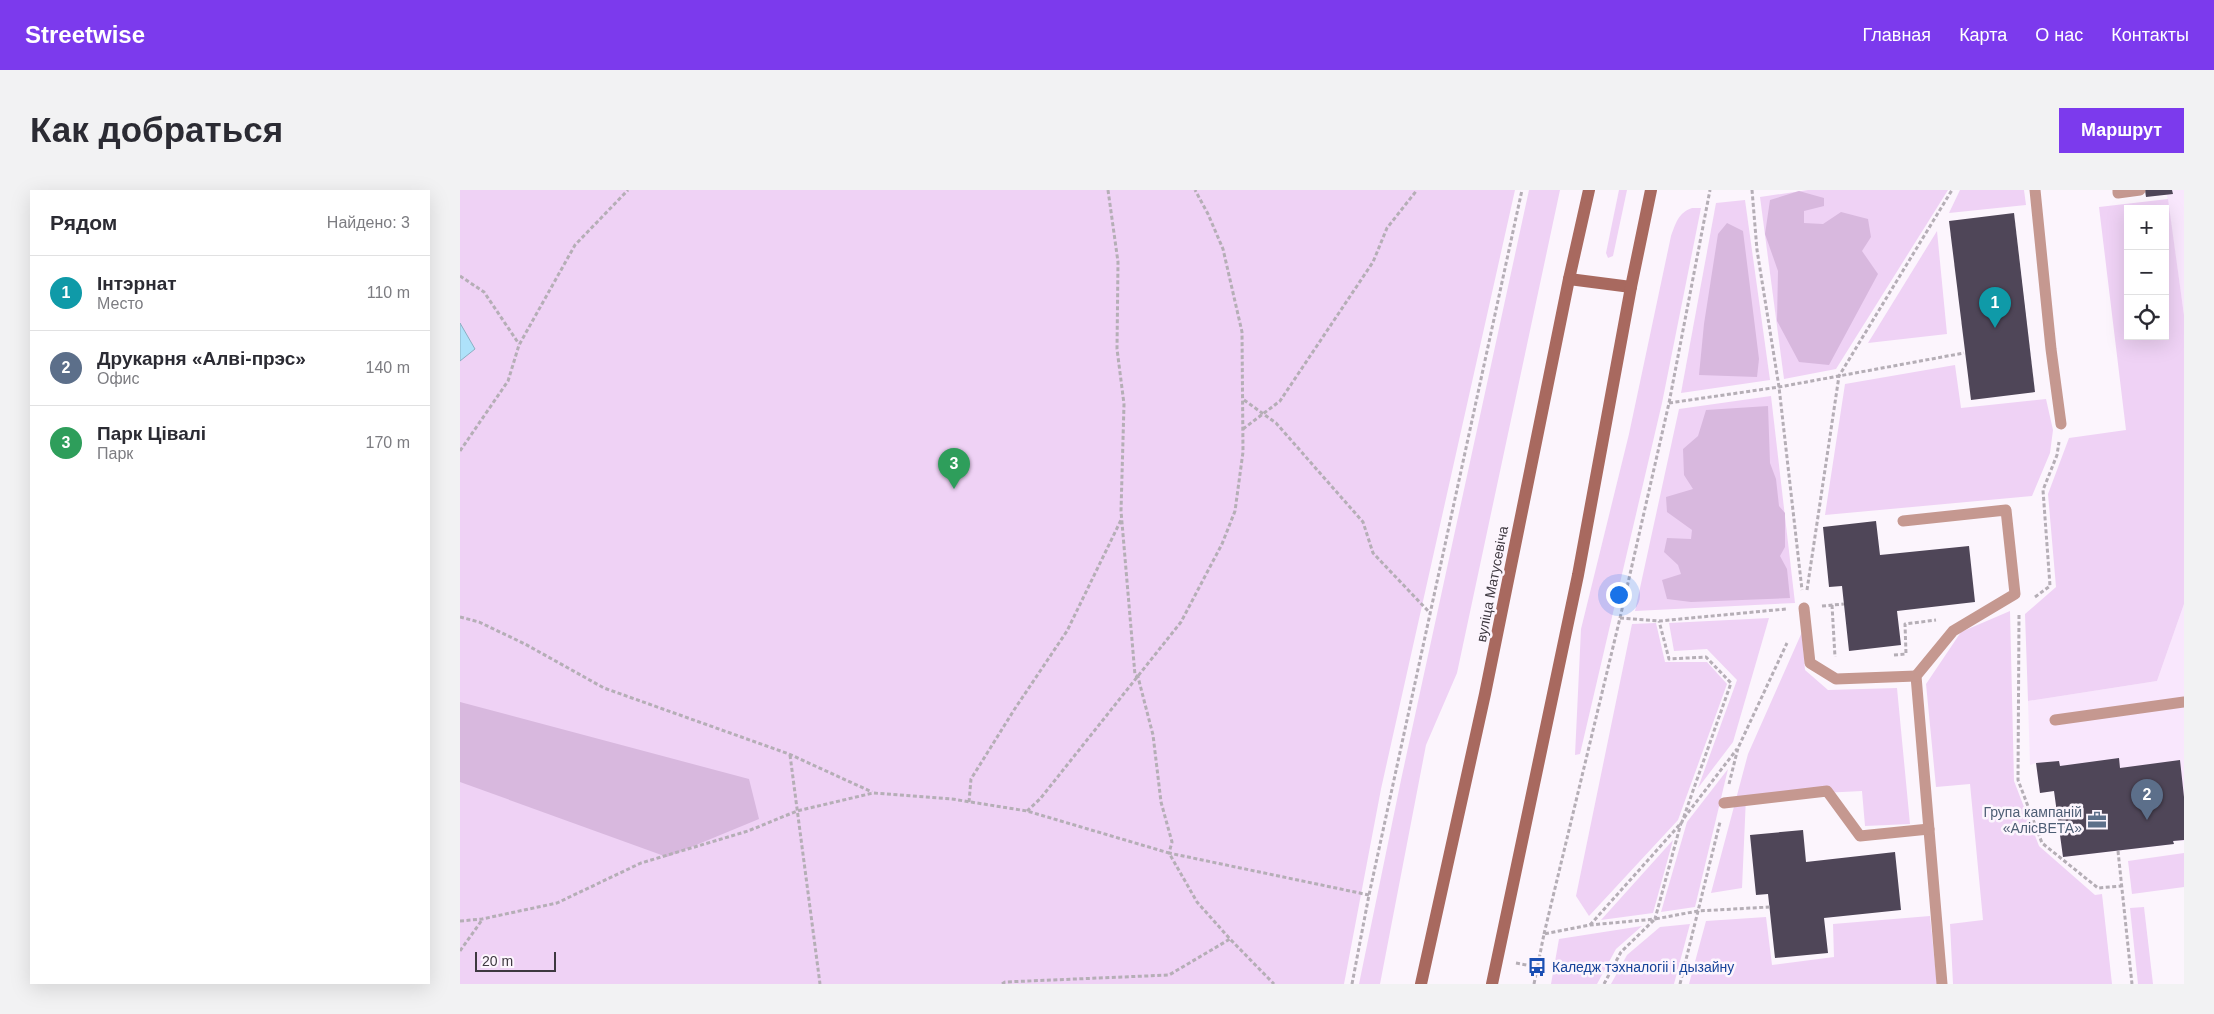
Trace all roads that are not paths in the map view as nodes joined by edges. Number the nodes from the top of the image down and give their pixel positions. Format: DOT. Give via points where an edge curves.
graph roads {
  1 [pos="1589,190"];
  2 [pos="1651,190"];
  3 [pos="1656,190"];
  4 [pos="2034,190"];
  5 [pos="2118,190"];
  6 [pos="2140,190"];
  7 [pos="1568,279"];
  8 [pos="1631,287"];
  9 [pos="2062,424"];
  10 [pos="1902,521"];
  11 [pos="1804,608"];
  12 [pos="1916,676"];
  13 [pos="2184,702"];
  14 [pos="2054,720"];
  15 [pos="1724,803"];
  16 [pos="1929,829"];
  17 [pos="1421,984"];
  18 [pos="1492,984"];
  19 [pos="1942,984"];
  1 -- 7 [label="main road, вуліца Матусевіча"];
  2 -- 3 [label="lane"];
  2 -- 8 [label="main road"];
  4 -- 9 [label="lane"];
  5 -- 6 [label="lane" via="2118,193"];
  7 -- 8 [label="main road"];
  7 -- 17 [label="main road, вуліца Матусевіча" via="1485,694"];
  8 -- 18 [label="main road" via="1578,575"];
  10 -- 12 [label="lane" via="2006,510 2015,594 1953,631"];
  11 -- 12 [label="lane" via="1810,663 1836,679"];
  12 -- 16 [label="lane"];
  13 -- 14 [label="lane"];
  15 -- 16 [label="lane" via="1828,791 1860,836"];
  16 -- 19 [label="lane"];
}
